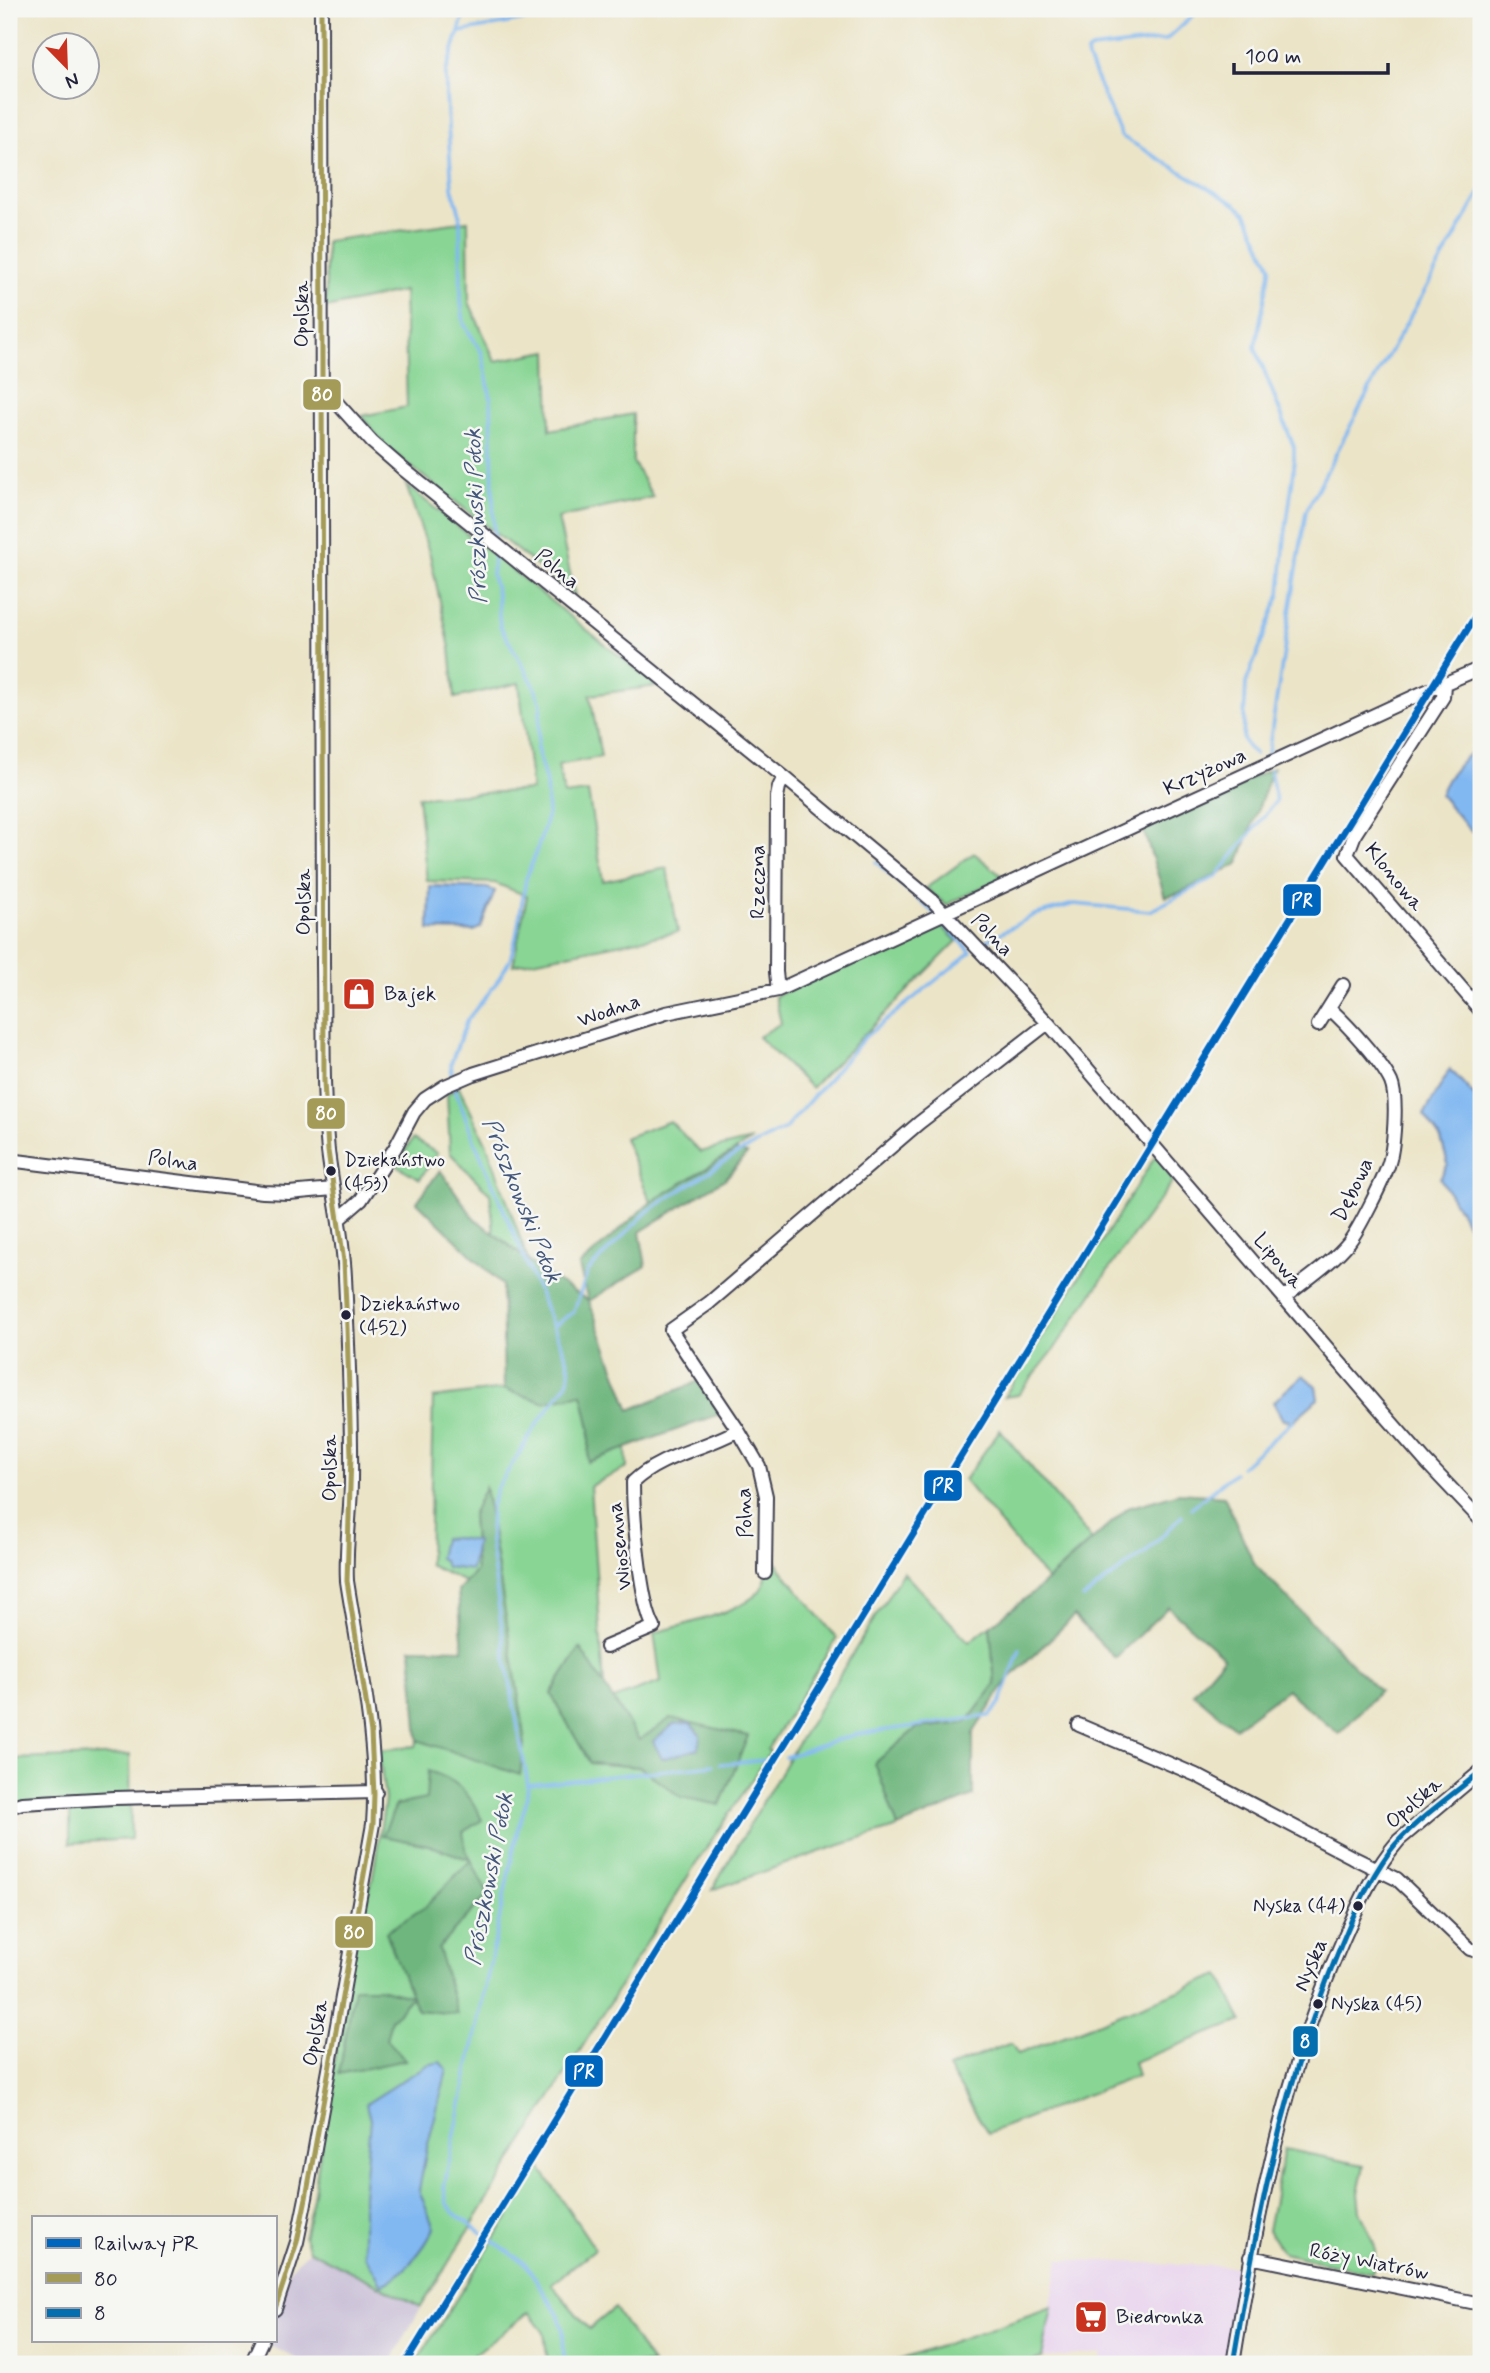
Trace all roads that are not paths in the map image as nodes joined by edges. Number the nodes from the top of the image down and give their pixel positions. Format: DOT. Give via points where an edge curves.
graph roads {
  1 [pos="321,9"];
  2 [pos="322,399"];
  3 [pos="1481,668"];
  4 [pos="1444,685"];
  5 [pos="784,777"];
  6 [pos="946,914"];
  7 [pos="1343,985"];
  8 [pos="778,989"];
  9 [pos="1329,1008"];
  10 [pos="1481,1011"];
  11 [pos="1048,1023"];
  12 [pos="1318,1025"];
  13 [pos="9,1160"];
  14 [pos="332,1189"];
  15 [pos="339,1219"];
  16 [pos="1284,1298"];
  17 [pos="738,1430"];
  18 [pos="1481,1520"];
  19 [pos="765,1573"];
  20 [pos="606,1647"];
  21 [pos="1079,1725"];
  22 [pos="1481,1771"];
  23 [pos="376,1792"];
  24 [pos="9,1807"];
  25 [pos="1377,1868"];
  26 [pos="1481,1952"];
  27 [pos="1250,2258"];
  28 [pos="1481,2304"];
  29 [pos="276,2306"];
  30 [pos="261,2342"];
  31 [pos="251,2364"];
  32 [pos="1233,2364"];
  1 -- 2 [label="street, Opolska"];
  2 -- 5 [label="street, Polna" via="337,403 372,442"];
  2 -- 14 [label="street, Opolska" via="323,964"];
  3 -- 4 [label="street, Krzyżowa"];
  4 -- 6 [label="street, Krzyżowa"];
  4 -- 10 [label="street, Klonowa" via="1443,697 1346,855"];
  5 -- 6 [label="street, Polna"];
  5 -- 8 [label="street, Rzeczna" via="778,797"];
  6 -- 8 [label="street, Wodna"];
  6 -- 11 [label="street, Polna"];
  7 -- 9 [label="street"];
  8 -- 15 [label="street, Wodna" via="666,1013 445,1086 414,1112 361,1200"];
  9 -- 12 [label="street"];
  9 -- 16 [label="street, Dębowa" via="1392,1084 1391,1155 1350,1240"];
  11 -- 16 [label="street, Lipowa"];
  11 -- 17 [label="street, Polna" via="919,1123 727,1288 671,1330"];
  13 -- 14 [label="street, Polna" via="263,1192"];
  14 -- 15 [label="street, Opolska"];
  15 -- 23 [label="street, Opolska" via="352,1482 347,1581"];
  16 -- 18 [label="street, Lipowa"];
  17 -- 19 [label="street, Polna" via="763,1479"];
  17 -- 20 [label="street, Wiosenna" via="658,1465 633,1482 648,1617 654,1627"];
  21 -- 25 [label="street" via="1196,1775"];
  22 -- 25 [label="street, Opolska" via="1399,1840"];
  23 -- 24 [label="street" via="114,1798 22,1802"];
  23 -- 29 [label="street, Opolska" via="306,2198"];
  25 -- 26 [label="street" via="1396,1879 1470,1949"];
  25 -- 27 [label="street, Nyska" via="1311,2017"];
  27 -- 28 [label="street, Róży Wiatrów"];
  27 -- 32 [label="street, Nyska"];
  30 -- 31 [label="street"];
}
